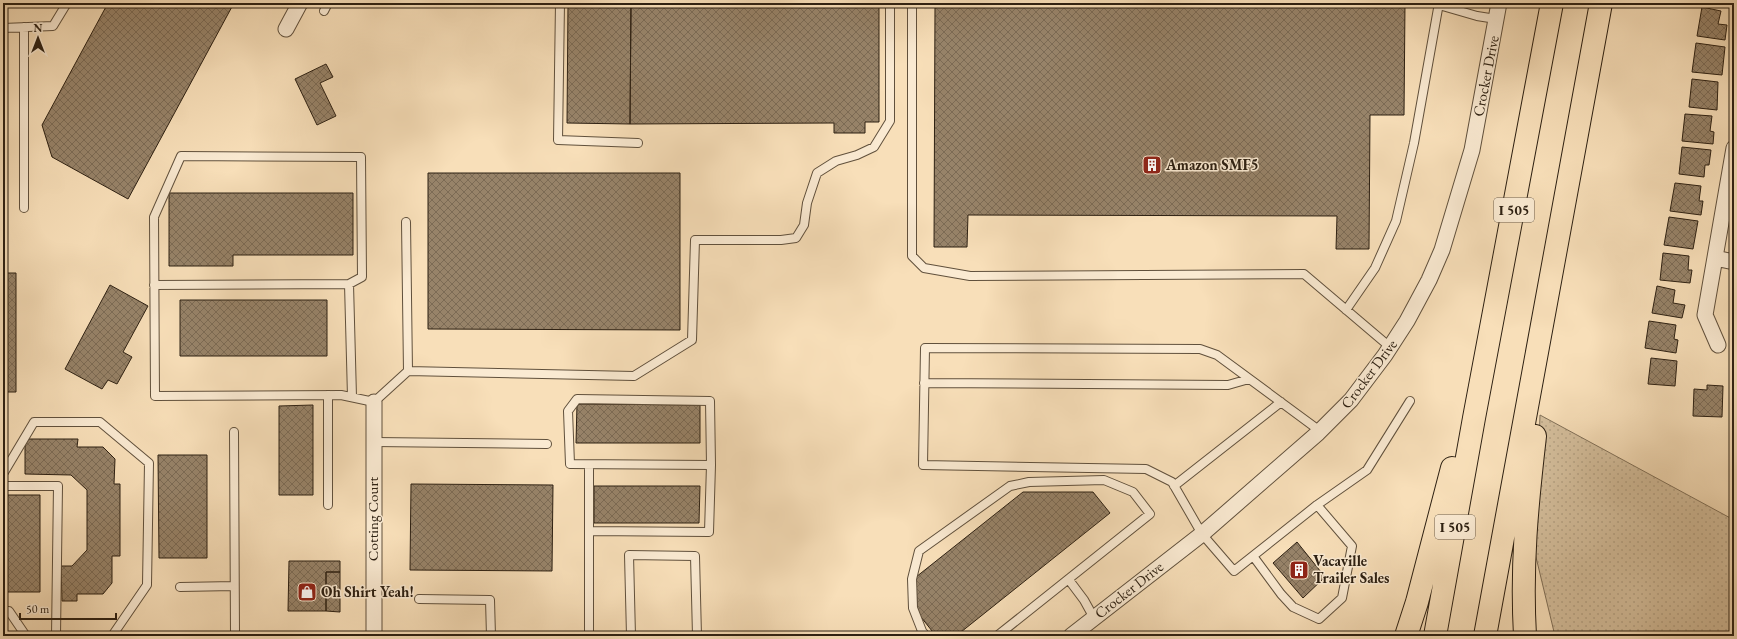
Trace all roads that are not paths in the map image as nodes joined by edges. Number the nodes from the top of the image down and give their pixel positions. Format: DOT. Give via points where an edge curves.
graph roads {
  1 [pos="67,3"];
  2 [pos="300,3"];
  3 [pos="560,3"];
  4 [pos="890,3"];
  5 [pos="912,3"];
  6 [pos="1500,3"];
  7 [pos="1552,3"];
  8 [pos="1601,3"];
  9 [pos="1439,4"];
  10 [pos="1496,19"];
  11 [pos="24,27"];
  12 [pos="3,28"];
  13 [pos="286,29"];
  14 [pos="638,143"];
  15 [pos="1734,148"];
  16 [pos="24,208"];
  17 [pos="406,222"];
  18 [pos="1557,244"];
  19 [pos="1715,258"];
  20 [pos="1734,262"];
  21 [pos="349,284"];
  22 [pos="154,285"];
  23 [pos="1346,310"];
  24 [pos="1718,344"];
  25 [pos="1390,347"];
  26 [pos="408,371"];
  27 [pos="1249,378"];
  28 [pos="924,383"];
  29 [pos="328,395"];
  30 [pos="352,397"];
  31 [pos="1410,401"];
  32 [pos="374,402"];
  33 [pos="1281,402"];
  34 [pos="1474,418"];
  35 [pos="1320,431"];
  36 [pos="234,432"];
  37 [pos="374,442"];
  38 [pos="547,444"];
  39 [pos="589,465"];
  40 [pos="711,465"];
  41 [pos="3,474"];
  42 [pos="3,486"];
  43 [pos="1174,486"];
  44 [pos="328,505"];
  45 [pos="1317,505"];
  46 [pos="589,531"];
  47 [pos="1202,534"];
  48 [pos="1253,556"];
  49 [pos="1069,580"];
  50 [pos="234,586"];
  51 [pos="180,587"];
  52 [pos="419,599"];
  53 [pos="3,611"];
  54 [pos="1094,618"];
  55 [pos="26,636"];
  56 [pos="56,636"];
  57 [pos="112,636"];
  58 [pos="235,636"];
  59 [pos="374,636"];
  60 [pos="491,636"];
  61 [pos="589,636"];
  62 [pos="632,636"];
  63 [pos="697,636"];
  64 [pos="926,636"];
  65 [pos="997,636"];
  66 [pos="1071,636"];
  67 [pos="1406,636"];
  68 [pos="1435,636"];
  69 [pos="1485,636"];
  70 [pos="1525,636"];
  1 -- 11 [label="lane" via="53,26"];
  2 -- 13 [label="street"];
  3 -- 14 [label="lane" via="558,140"];
  4 -- 26 [label="lane" via="890,121 874,147 857,155 836,160 817,173 806,204 804,225 796,238 695,240 692,340 634,376"];
  5 -- 23 [label="lane" via="912,256 924,268 970,276 1304,274"];
  6 -- 10 [label="street, Crocker Drive"];
  7 -- 34 [label="highway, I 505"];
  8 -- 18 [label="highway"];
  9 -- 10 [label="lane"];
  9 -- 23 [label="lane" via="1415,136 1396,221 1375,268"];
  10 -- 25 [label="street, Crocker Drive" via="1472,150 1442,250 1429,280"];
  11 -- 12 [label="lane"];
  11 -- 16 [label="lane"];
  15 -- 19 [label="street"];
  17 -- 26 [label="lane"];
  18 -- 69 [label="highway"];
  18 -- 70 [label="highway" via="1526,521 1523,564"];
  19 -- 20 [label="street"];
  19 -- 24 [label="street" via="1705,316"];
  21 -- 22 [label="lane"];
  21 -- 22 [label="lane" via="362,277 361,157 181,156 154,216"];
  21 -- 30 [label="lane"];
  22 -- 29 [label="lane" via="155,396"];
  23 -- 25 [label="lane"];
  25 -- 35 [label="street, Crocker Drive" via="1351,400"];
  26 -- 32 [label="lane"];
  27 -- 28 [label="lane" via="1228,385"];
  27 -- 28 [label="lane" via="1217,355 1200,349 925,348"];
  27 -- 33 [label="lane"];
  28 -- 43 [label="lane" via="923,465 1146,469 1172,482"];
  29 -- 30 [label="lane"];
  29 -- 44 [label="lane"];
  30 -- 32 [label="lane"];
  31 -- 45 [label="lane" via="1367,470"];
  32 -- 37 [label="street, Cotting Court"];
  33 -- 35 [label="lane"];
  33 -- 43 [label="lane"];
  34 -- 67 [label="highway" via="1454,462"];
  34 -- 68 [label="highway, I 505"];
  35 -- 47 [label="street, Crocker Drive"];
  36 -- 50 [label="lane"];
  37 -- 38 [label="lane"];
  37 -- 59 [label="street, Cotting Court"];
  39 -- 40 [label="lane"];
  39 -- 40 [label="lane" via="570,464 568,411 577,399 710,401"];
  39 -- 46 [label="lane"];
  40 -- 46 [label="lane" via="709,532"];
  41 -- 57 [label="lane" via="34,422 100,422 150,463 147,585"];
  42 -- 56 [label="lane" via="58,486"];
  43 -- 47 [label="lane"];
  45 -- 48 [label="lane"];
  45 -- 48 [label="lane" via="1352,546 1342,598 1319,619 1293,607"];
  46 -- 61 [label="lane"];
  47 -- 48 [label="lane" via="1234,571"];
  47 -- 54 [label="street, Crocker Drive"];
  49 -- 54 [label="lane"];
  49 -- 64 [label="lane" via="1150,514 1133,492 1104,480 1029,482 1010,486 919,551 912,579 913,608"];
  49 -- 65 [label="lane"];
  50 -- 51 [label="lane"];
  50 -- 58 [label="lane"];
  52 -- 60 [label="lane" via="490,600"];
  53 -- 55 [label="lane" via="9,611"];
  54 -- 66 [label="street, Crocker Drive"];
  62 -- 63 [label="lane" via="630,555 695,556"];
}
